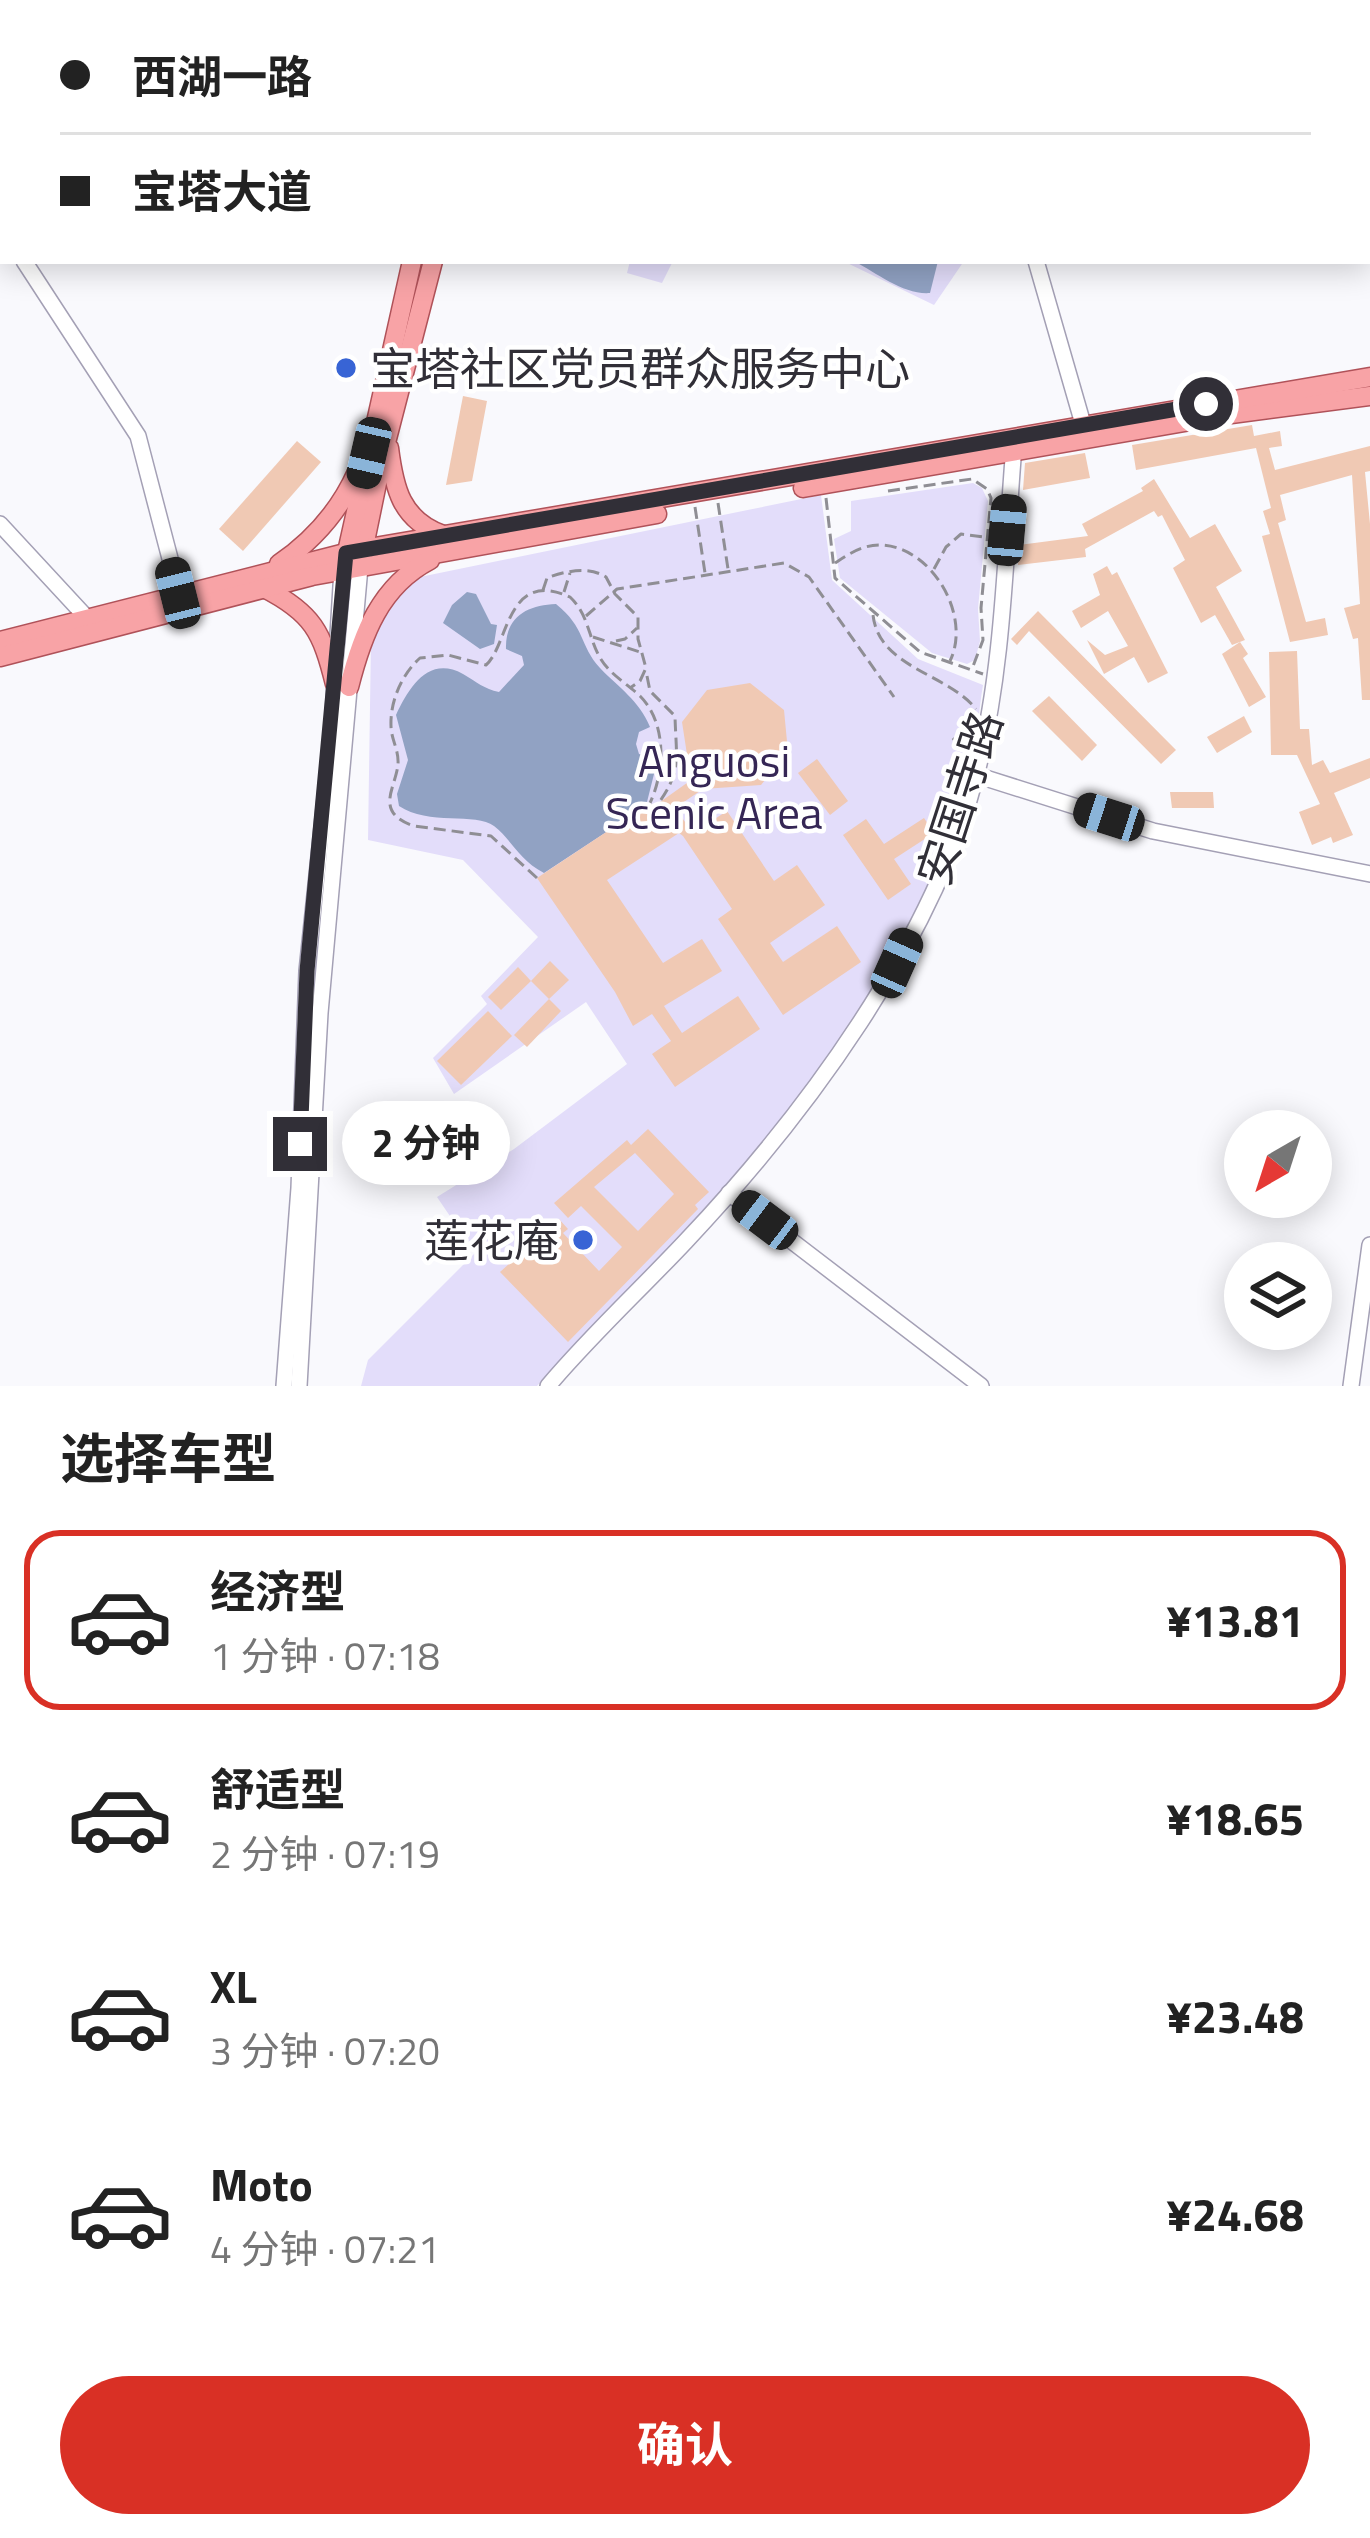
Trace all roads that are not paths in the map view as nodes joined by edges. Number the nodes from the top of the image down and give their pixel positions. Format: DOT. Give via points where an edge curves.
graph roads {
  1 [pos="26,264"];
  2 [pos="411,264"];
  3 [pos="432,264"];
  4 [pos="1037,264"];
  5 [pos="1370,377"];
  6 [pos="1370,396"];
  7 [pos="1083,424"];
  8 [pos="380,436"];
  9 [pos="1014,444"];
  10 [pos="0,524"];
  11 [pos="447,544"];
  12 [pos="353,560"];
  13 [pos="266,580"];
  14 [pos="178,593"];
  15 [pos="87,618"];
  16 [pos="0,641"];
  17 [pos="0,657"];
  18 [pos="342,686"];
  19 [pos="976,772"];
  20 [pos="1370,874"];
  21 [pos="729,1193"];
  22 [pos="1370,1245"];
  23 [pos="284,1386"];
  24 [pos="299,1386"];
  25 [pos="548,1386"];
  26 [pos="981,1386"];
  27 [pos="1352,1386"];
  1 -- 14 [label="street" via="138,436"];
  2 -- 8 [label="main road"];
  3 -- 8 [label="main road"];
  4 -- 7 [label="street"];
  5 -- 7 [label="main road"];
  6 -- 9 [label="main road"];
  7 -- 9 [label="main road"];
  8 -- 11 [label="main road" via="407,513"];
  8 -- 12 [label="main road"];
  8 -- 13 [label="main road" via="331,518"];
  9 -- 11 [label="main road"];
  9 -- 11 [label="main road" via="718,503"];
  9 -- 19 [label="street, 安国寺路" via="997,680"];
  10 -- 15 [label="street"];
  11 -- 12 [label="main road"];
  11 -- 18 [label="main road" via="372,616"];
  12 -- 13 [label="main road"];
  12 -- 18 [label="street"];
  13 -- 14 [label="main road"];
  13 -- 17 [label="main road"];
  13 -- 18 [label="main road" via="311,619"];
  14 -- 15 [label="main road"];
  15 -- 16 [label="main road"];
  18 -- 23 [label="street" via="307,971"];
  18 -- 24 [label="street"];
  19 -- 20 [label="street" via="1153,831"];
  19 -- 21 [label="street, 安国寺路" via="897,963 833,1062"];
  21 -- 25 [label="street, 安国寺路"];
  21 -- 26 [label="street"];
  22 -- 27 [label="street"];
}
